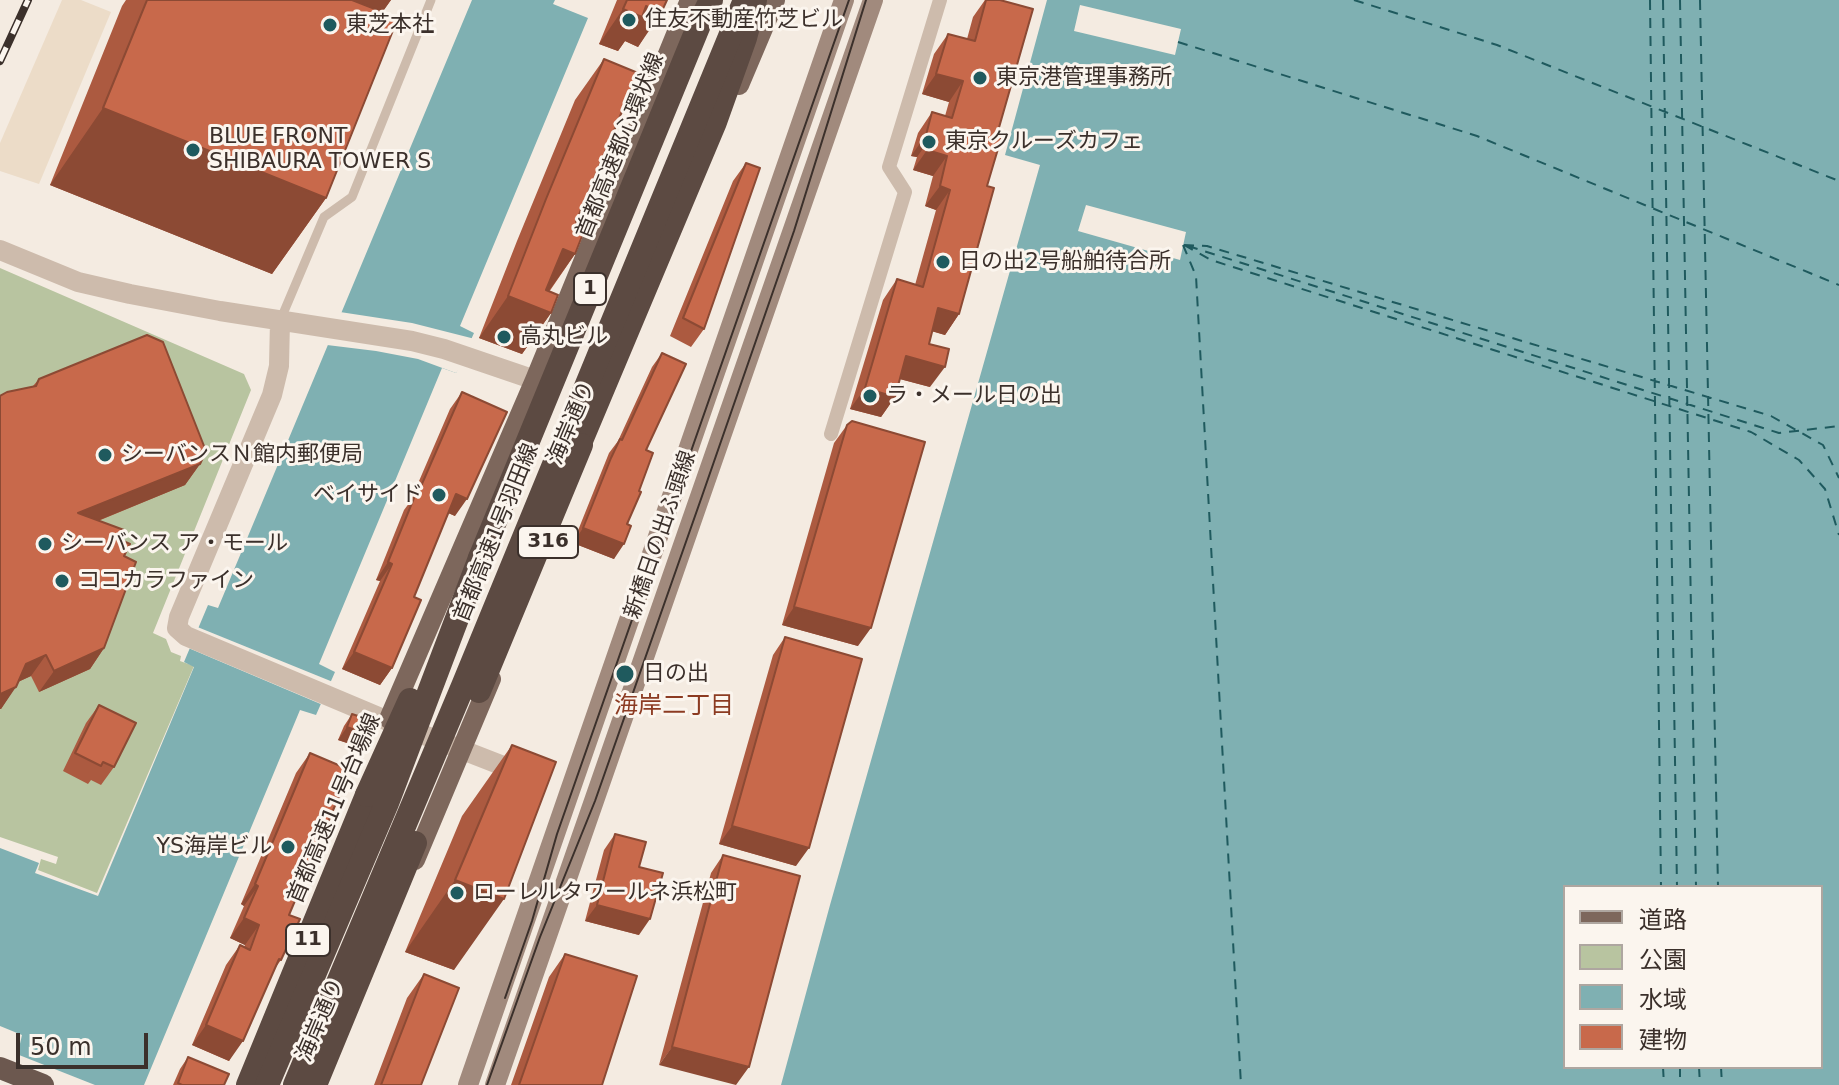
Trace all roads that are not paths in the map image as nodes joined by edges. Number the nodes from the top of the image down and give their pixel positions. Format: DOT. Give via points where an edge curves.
graph roads {
  1 [pos="431,0"];
  2 [pos="745,0"];
  3 [pos="755,0"];
  4 [pos="775,0"];
  5 [pos="844,0"];
  6 [pos="873,0"];
  7 [pos="940,0"];
  8 [pos="702,5"];
  9 [pos="0,250"];
  10 [pos="280,321"];
  11 [pos="535,380"];
  12 [pos="831,434"];
  13 [pos="581,445"];
  14 [pos="480,558"];
  15 [pos="463,686"];
  16 [pos="388,721"];
  17 [pos="461,749"];
  18 [pos="538,779"];
  19 [pos="382,879"];
  20 [pos="4,1070"];
  21 [pos="43,1085"];
  22 [pos="238,1085"];
  23 [pos="248,1085"];
  24 [pos="267,1085"];
  25 [pos="295,1085"];
  26 [pos="315,1085"];
  27 [pos="468,1085"];
  28 [pos="495,1085"];
  1 -- 10 [label="lane" via="352,197 324,217"];
  2 -- 15 [label="highway, 首都高速1号羽田線 / 1, bridge"];
  3 -- 13 [label="highway" via="715,122"];
  4 -- 17 [label="main road, 海岸通り / 316"];
  5 -- 27 [label="main road, 新橋日の出ふ頭線"];
  6 -- 28 [label="main road, 新橋日の出ふ頭線"];
  7 -- 12 [label="street" via="889,167 905,192"];
  8 -- 11 [label="main road"];
  8 -- 14 [label="highway, 首都高速都心環状線 / 1"];
  9 -- 10 [label="street" via="78,282"];
  10 -- 11 [label="street" via="412,341"];
  10 -- 16 [label="street" via="272,395 177,628"];
  11 -- 16 [label="main road"];
  13 -- 15 [label="highway, bridge"];
  13 -- 26 [label="highway, bridge"];
  14 -- 23 [label="highway, 首都高速11号台場線 / 11, bridge" via="367,795"];
  14 -- 24 [label="highway, 首都高速1号羽田線 / 1, bridge" via="387,803"];
  15 -- 19 [label="highway, 首都高速1号羽田線 / 1, bridge"];
  16 -- 17 [label="street"];
  16 -- 22 [label="main road"];
  17 -- 18 [label="street"];
  17 -- 26 [label="main road, 海岸通り / 316"];
  19 -- 25 [label="highway, 首都高速1号羽田線 / 1, bridge"];
  19 -- 26 [label="highway, 11, bridge"];
  20 -- 21 [label="highway"];
}
